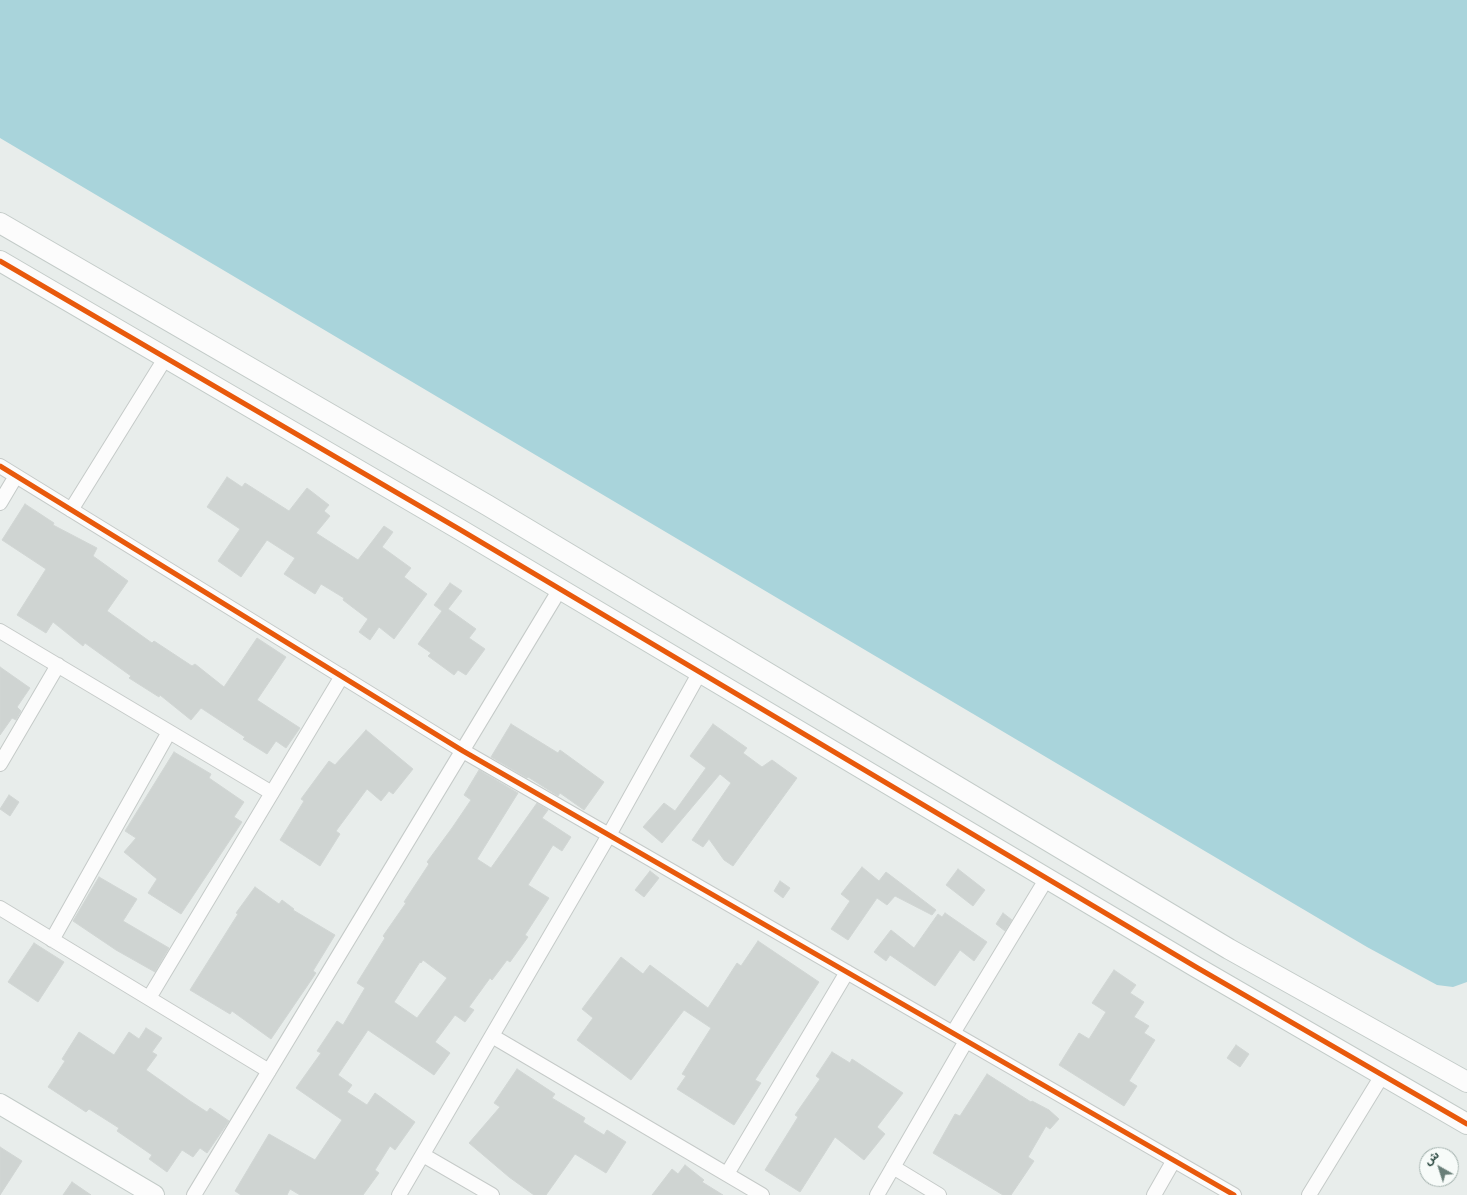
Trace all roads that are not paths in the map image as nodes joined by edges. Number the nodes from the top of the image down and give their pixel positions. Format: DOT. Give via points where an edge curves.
graph roads {
  1 [pos="0,223"];
  2 [pos="0,261"];
  3 [pos="166,358"];
  4 [pos="0,466"];
  5 [pos="16,476"];
  6 [pos="0,503"];
  7 [pos="71,510"];
  8 [pos="560,589"];
  9 [pos="0,631"];
  10 [pos="58,665"];
  11 [pos="700,672"];
  12 [pos="342,676"];
  13 [pos="169,732"];
  14 [pos="462,750"];
  15 [pos="0,764"];
  16 [pos="272,793"];
  17 [pos="609,835"];
  18 [pos="1047,878"];
  19 [pos="0,908"];
  20 [pos="52,940"];
  21 [pos="847,972"];
  22 [pos="149,998"];
  23 [pos="953,1033"];
  24 [pos="492,1036"];
  25 [pos="966,1041"];
  26 [pos="269,1071"];
  27 [pos="1383,1074"];
  28 [pos="1467,1082"];
  29 [pos="0,1104"];
  30 [pos="1467,1124"];
  31 [pos="423,1154"];
  32 [pos="1174,1160"];
  33 [pos="893,1167"];
  34 [pos="727,1174"];
  35 [pos="154,1195"];
  36 [pos="194,1195"];
  37 [pos="400,1195"];
  38 [pos="492,1195"];
  39 [pos="762,1195"];
  40 [pos="877,1195"];
  41 [pos="939,1195"];
  42 [pos="1154,1195"];
  43 [pos="1234,1195"];
  44 [pos="1309,1195"];
  1 -- 28 [label="street" via="494,510 1229,949"];
  2 -- 3 [label="street"];
  3 -- 7 [label="street"];
  3 -- 8 [label="street"];
  4 -- 5 [label="street"];
  5 -- 6 [label="street"];
  5 -- 7 [label="street"];
  7 -- 12 [label="street"];
  8 -- 11 [label="street"];
  8 -- 14 [label="street"];
  9 -- 10 [label="street"];
  10 -- 13 [label="street"];
  10 -- 15 [label="street"];
  11 -- 17 [label="street"];
  11 -- 18 [label="street"];
  12 -- 14 [label="street"];
  12 -- 16 [label="street"];
  13 -- 16 [label="street"];
  13 -- 20 [label="street"];
  14 -- 17 [label="street"];
  14 -- 26 [label="street"];
  16 -- 22 [label="street"];
  17 -- 21 [label="street"];
  17 -- 24 [label="street"];
  18 -- 23 [label="street"];
  18 -- 27 [label="street"];
  19 -- 20 [label="street"];
  20 -- 22 [label="street"];
  21 -- 23 [label="street"];
  21 -- 34 [label="street"];
  22 -- 26 [label="street"];
  23 -- 25 [label="street"];
  24 -- 31 [label="street"];
  24 -- 34 [label="street"];
  25 -- 32 [label="street"];
  25 -- 33 [label="street"];
  26 -- 36 [label="street"];
  27 -- 30 [label="street"];
  27 -- 44 [label="street"];
  29 -- 35 [label="street"];
  31 -- 37 [label="street"];
  31 -- 38 [label="street"];
  32 -- 42 [label="street"];
  32 -- 43 [label="street"];
  33 -- 40 [label="street"];
  33 -- 41 [label="street"];
  34 -- 39 [label="street"];
}
